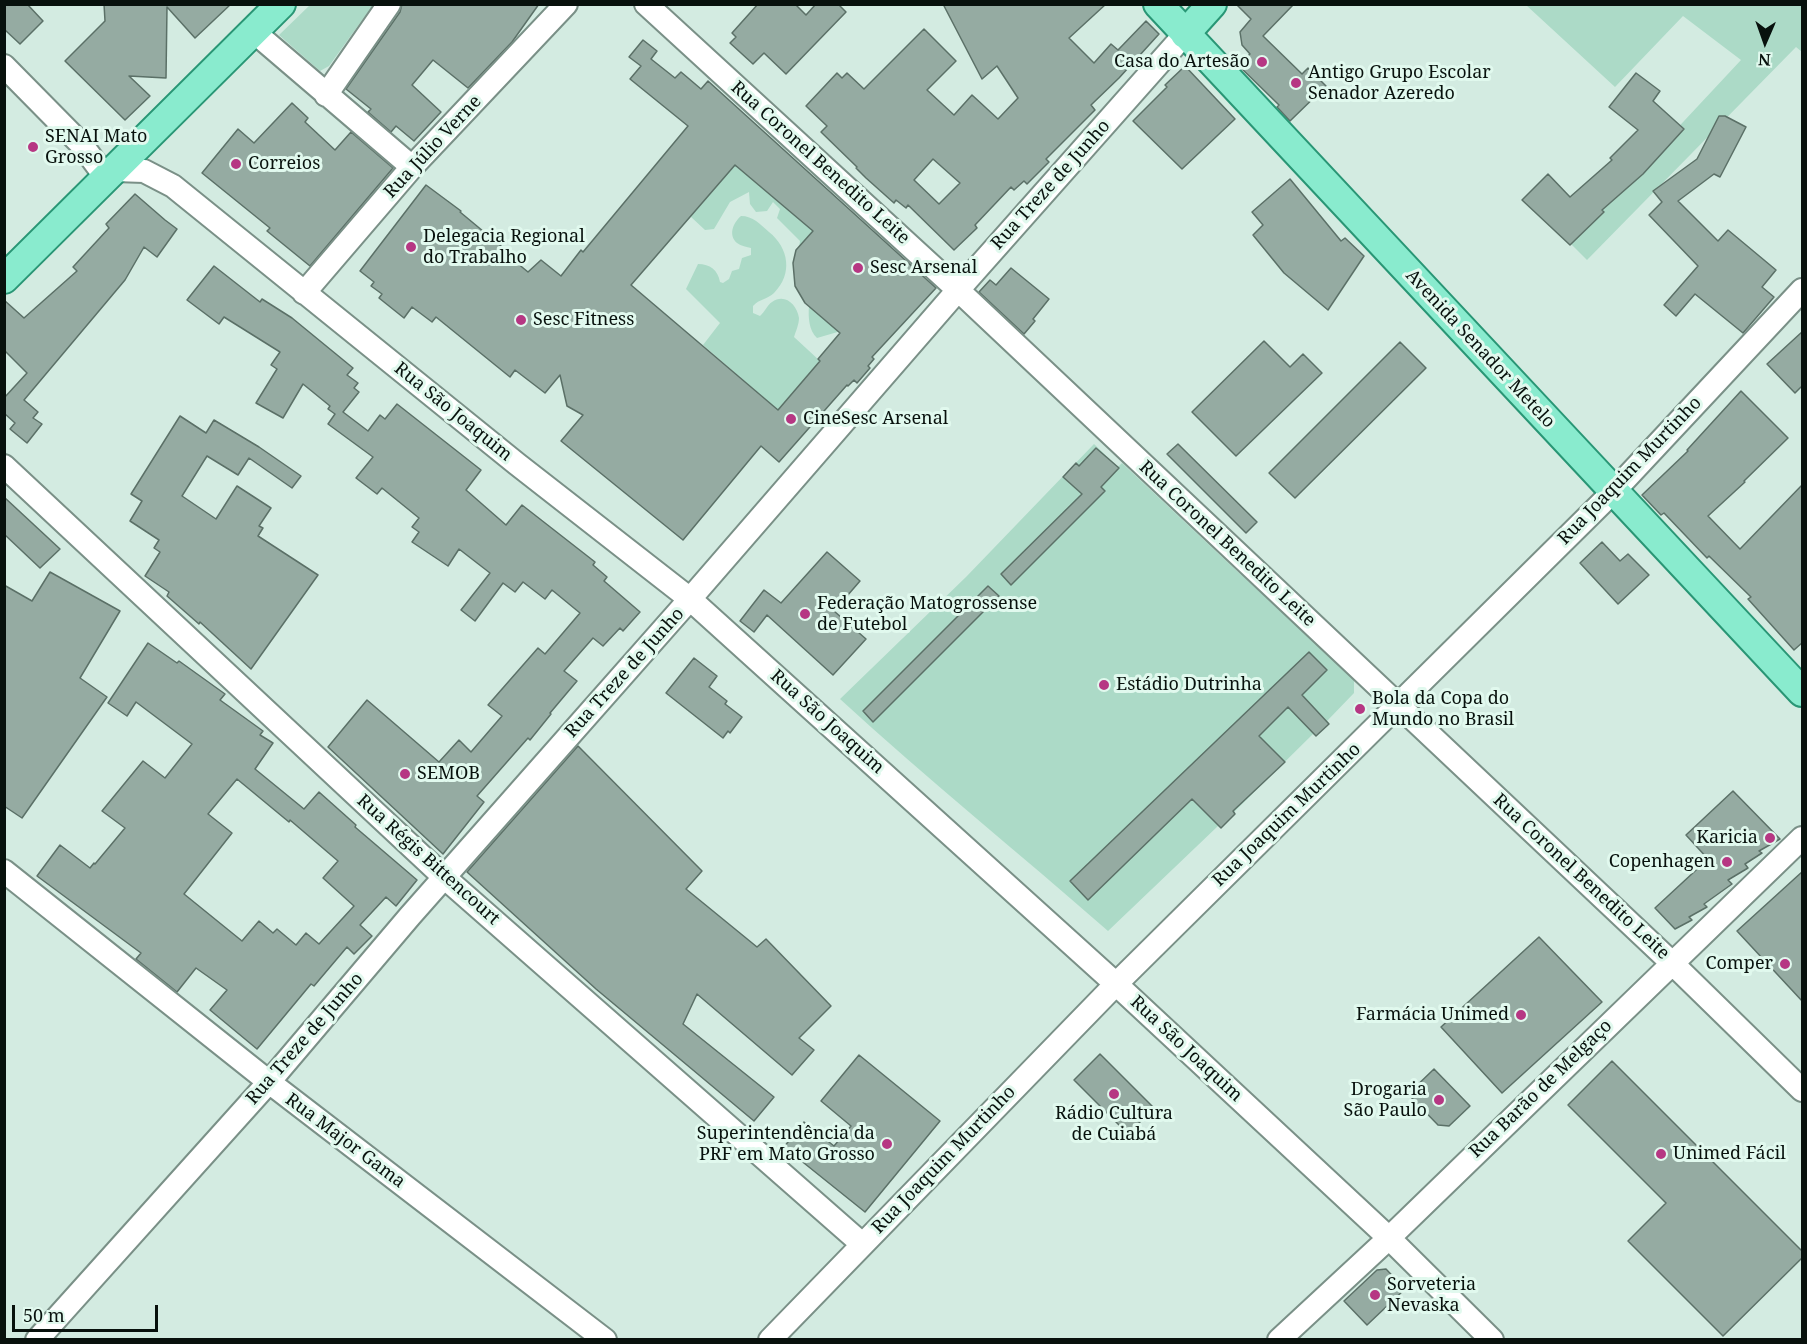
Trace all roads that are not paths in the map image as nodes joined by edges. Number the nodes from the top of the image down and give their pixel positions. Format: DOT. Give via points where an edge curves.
graph roads {
  1 [pos="281,4"];
  2 [pos="389,4"];
  3 [pos="566,4"];
  4 [pos="646,4"];
  5 [pos="1158,4"];
  6 [pos="1212,4"];
  7 [pos="253,31"];
  8 [pos="1185,34"];
  9 [pos="4,66"];
  10 [pos="326,95"];
  11 [pos="411,167"];
  12 [pos="111,175"];
  13 [pos="4,279"];
  14 [pos="958,290"];
  15 [pos="1803,290"];
  16 [pos="304,293"];
  17 [pos="4,466"];
  18 [pos="1614,491"];
  19 [pos="690,599"];
  20 [pos="1803,692"];
  21 [pos="1400,705"];
  22 [pos="1803,838"];
  23 [pos="4,871"];
  24 [pos="444,877"];
  25 [pos="1672,963"];
  26 [pos="1116,984"];
  27 [pos="269,1082"];
  28 [pos="1803,1090"];
  29 [pos="1389,1238"];
  30 [pos="862,1244"];
  31 [pos="37,1340"];
  32 [pos="604,1340"];
  33 [pos="770,1340"];
  34 [pos="1279,1340"];
  35 [pos="1492,1340"];
  1 -- 7 [label="main road"];
  2 -- 10 [label="street"];
  3 -- 11 [label="street, Rua Júlio Verne"];
  4 -- 14 [label="street, Rua Coronel Benedito Leite"];
  5 -- 8 [label="main road, Avenida Senador Metelo"];
  6 -- 8 [label="main road, Rua Treze de Junho"];
  7 -- 10 [label="street"];
  7 -- 12 [label="main road"];
  8 -- 14 [label="street, Rua Treze de Junho"];
  8 -- 18 [label="main road, Avenida Senador Metelo"];
  9 -- 12 [label="street"];
  10 -- 11 [label="street"];
  11 -- 16 [label="street, Rua Júlio Verne"];
  12 -- 13 [label="main road"];
  12 -- 16 [label="street, Rua São Joaquim" via="144,171 173,186"];
  14 -- 19 [label="street, Rua Treze de Junho"];
  14 -- 21 [label="street, Rua Coronel Benedito Leite"];
  15 -- 18 [label="street, Rua Joaquim Murtinho"];
  16 -- 19 [label="street, Rua São Joaquim"];
  17 -- 24 [label="street, Rua Régis Bittencourt"];
  18 -- 20 [label="main road, Avenida Senador Metelo"];
  18 -- 21 [label="street, Rua Joaquim Murtinho"];
  19 -- 24 [label="street, Rua Treze de Junho"];
  19 -- 26 [label="street, Rua São Joaquim"];
  21 -- 25 [label="street, Rua Coronel Benedito Leite"];
  21 -- 26 [label="street, Rua Joaquim Murtinho"];
  22 -- 25 [label="street, Rua Barão de Melgaço"];
  23 -- 27 [label="street, Rua Major Gama"];
  24 -- 27 [label="street, Rua Treze de Junho"];
  24 -- 30 [label="street, Rua Régis Bittencourt"];
  25 -- 28 [label="street, Rua Coronel Benedito Leite"];
  25 -- 29 [label="street, Rua Barão de Melgaço"];
  26 -- 29 [label="street, Rua São Joaquim"];
  26 -- 30 [label="street, Rua Joaquim Murtinho"];
  27 -- 31 [label="street, Rua Treze de Junho"];
  27 -- 32 [label="street, Rua Major Gama"];
  29 -- 34 [label="street, Rua Barão de Melgaço"];
  29 -- 35 [label="street, Rua São Joaquim"];
  30 -- 33 [label="street, Rua Joaquim Murtinho"];
}
